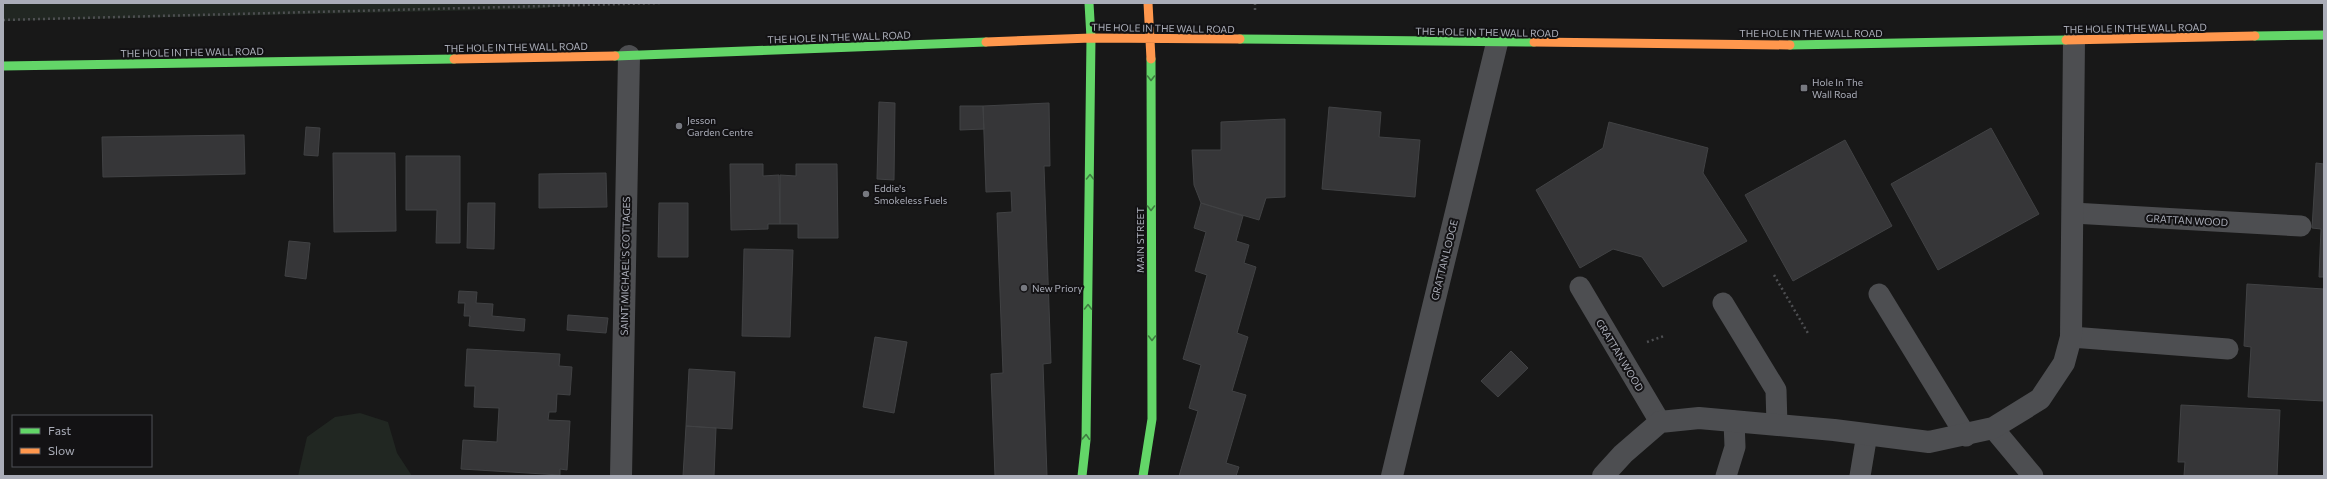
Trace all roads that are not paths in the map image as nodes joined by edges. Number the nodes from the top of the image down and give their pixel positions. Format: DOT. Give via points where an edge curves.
graph roads {
  1 [pos="1089,3"];
  2 [pos="1148,3"];
  3 [pos="2324,35"];
  4 [pos="1091,38"];
  5 [pos="1151,39"];
  6 [pos="2074,40"];
  7 [pos="1497,43"];
  8 [pos="629,56"];
  9 [pos="3,66"];
  10 [pos="2073,213"];
  11 [pos="2301,226"];
  12 [pos="1580,287"];
  13 [pos="1879,294"];
  14 [pos="1723,303"];
  15 [pos="2071,337"];
  16 [pos="2228,349"];
  17 [pos="1734,421"];
  18 [pos="1660,422"];
  19 [pos="1777,425"];
  20 [pos="1993,428"];
  21 [pos="1867,434"];
  22 [pos="1966,436"];
  23 [pos="621,476"];
  24 [pos="1082,476"];
  25 [pos="1143,476"];
  26 [pos="1392,476"];
  27 [pos="1603,476"];
  28 [pos="1726,476"];
  29 [pos="1860,476"];
  30 [pos="2033,476"];
  1 -- 4 [label="street"];
  2 -- 5 [label="street, MAIN STREET"];
  3 -- 6 [label="street, THE HOLE IN THE WALL ROAD"];
  4 -- 5 [label="street, THE HOLE IN THE WALL ROAD"];
  4 -- 8 [label="street, THE HOLE IN THE WALL ROAD"];
  24 -- 4 [label="street, one-way" via="1086,440"];
  5 -- 7 [label="street, THE HOLE IN THE WALL ROAD"];
  5 -- 25 [label="street, MAIN STREET, one-way" via="1152,419"];
  6 -- 7 [label="street, THE HOLE IN THE WALL ROAD" via="1801,45"];
  6 -- 10 [label="street"];
  7 -- 26 [label="street, GRATTAN LODGE"];
  8 -- 9 [label="street, THE HOLE IN THE WALL ROAD"];
  8 -- 23 [label="street, SAINT MICHAEL'S COTTAGES"];
  10 -- 11 [label="lane, GRATTAN WOOD"];
  10 -- 15 [label="street"];
  12 -- 18 [label="lane, GRATTAN WOOD"];
  13 -- 22 [label="lane"];
  14 -- 19 [label="lane" via="1776,390"];
  15 -- 16 [label="lane"];
  15 -- 20 [label="street" via="2064,363 2040,399"];
  17 -- 18 [label="street" via="1699,418"];
  17 -- 19 [label="street"];
  17 -- 28 [label="lane" via="1736,447"];
  18 -- 27 [label="street" via="1623,454"];
  19 -- 21 [label="street"];
  20 -- 22 [label="street"];
  20 -- 30 [label="lane"];
  21 -- 22 [label="street" via="1929,442"];
  21 -- 29 [label="lane"];
}
